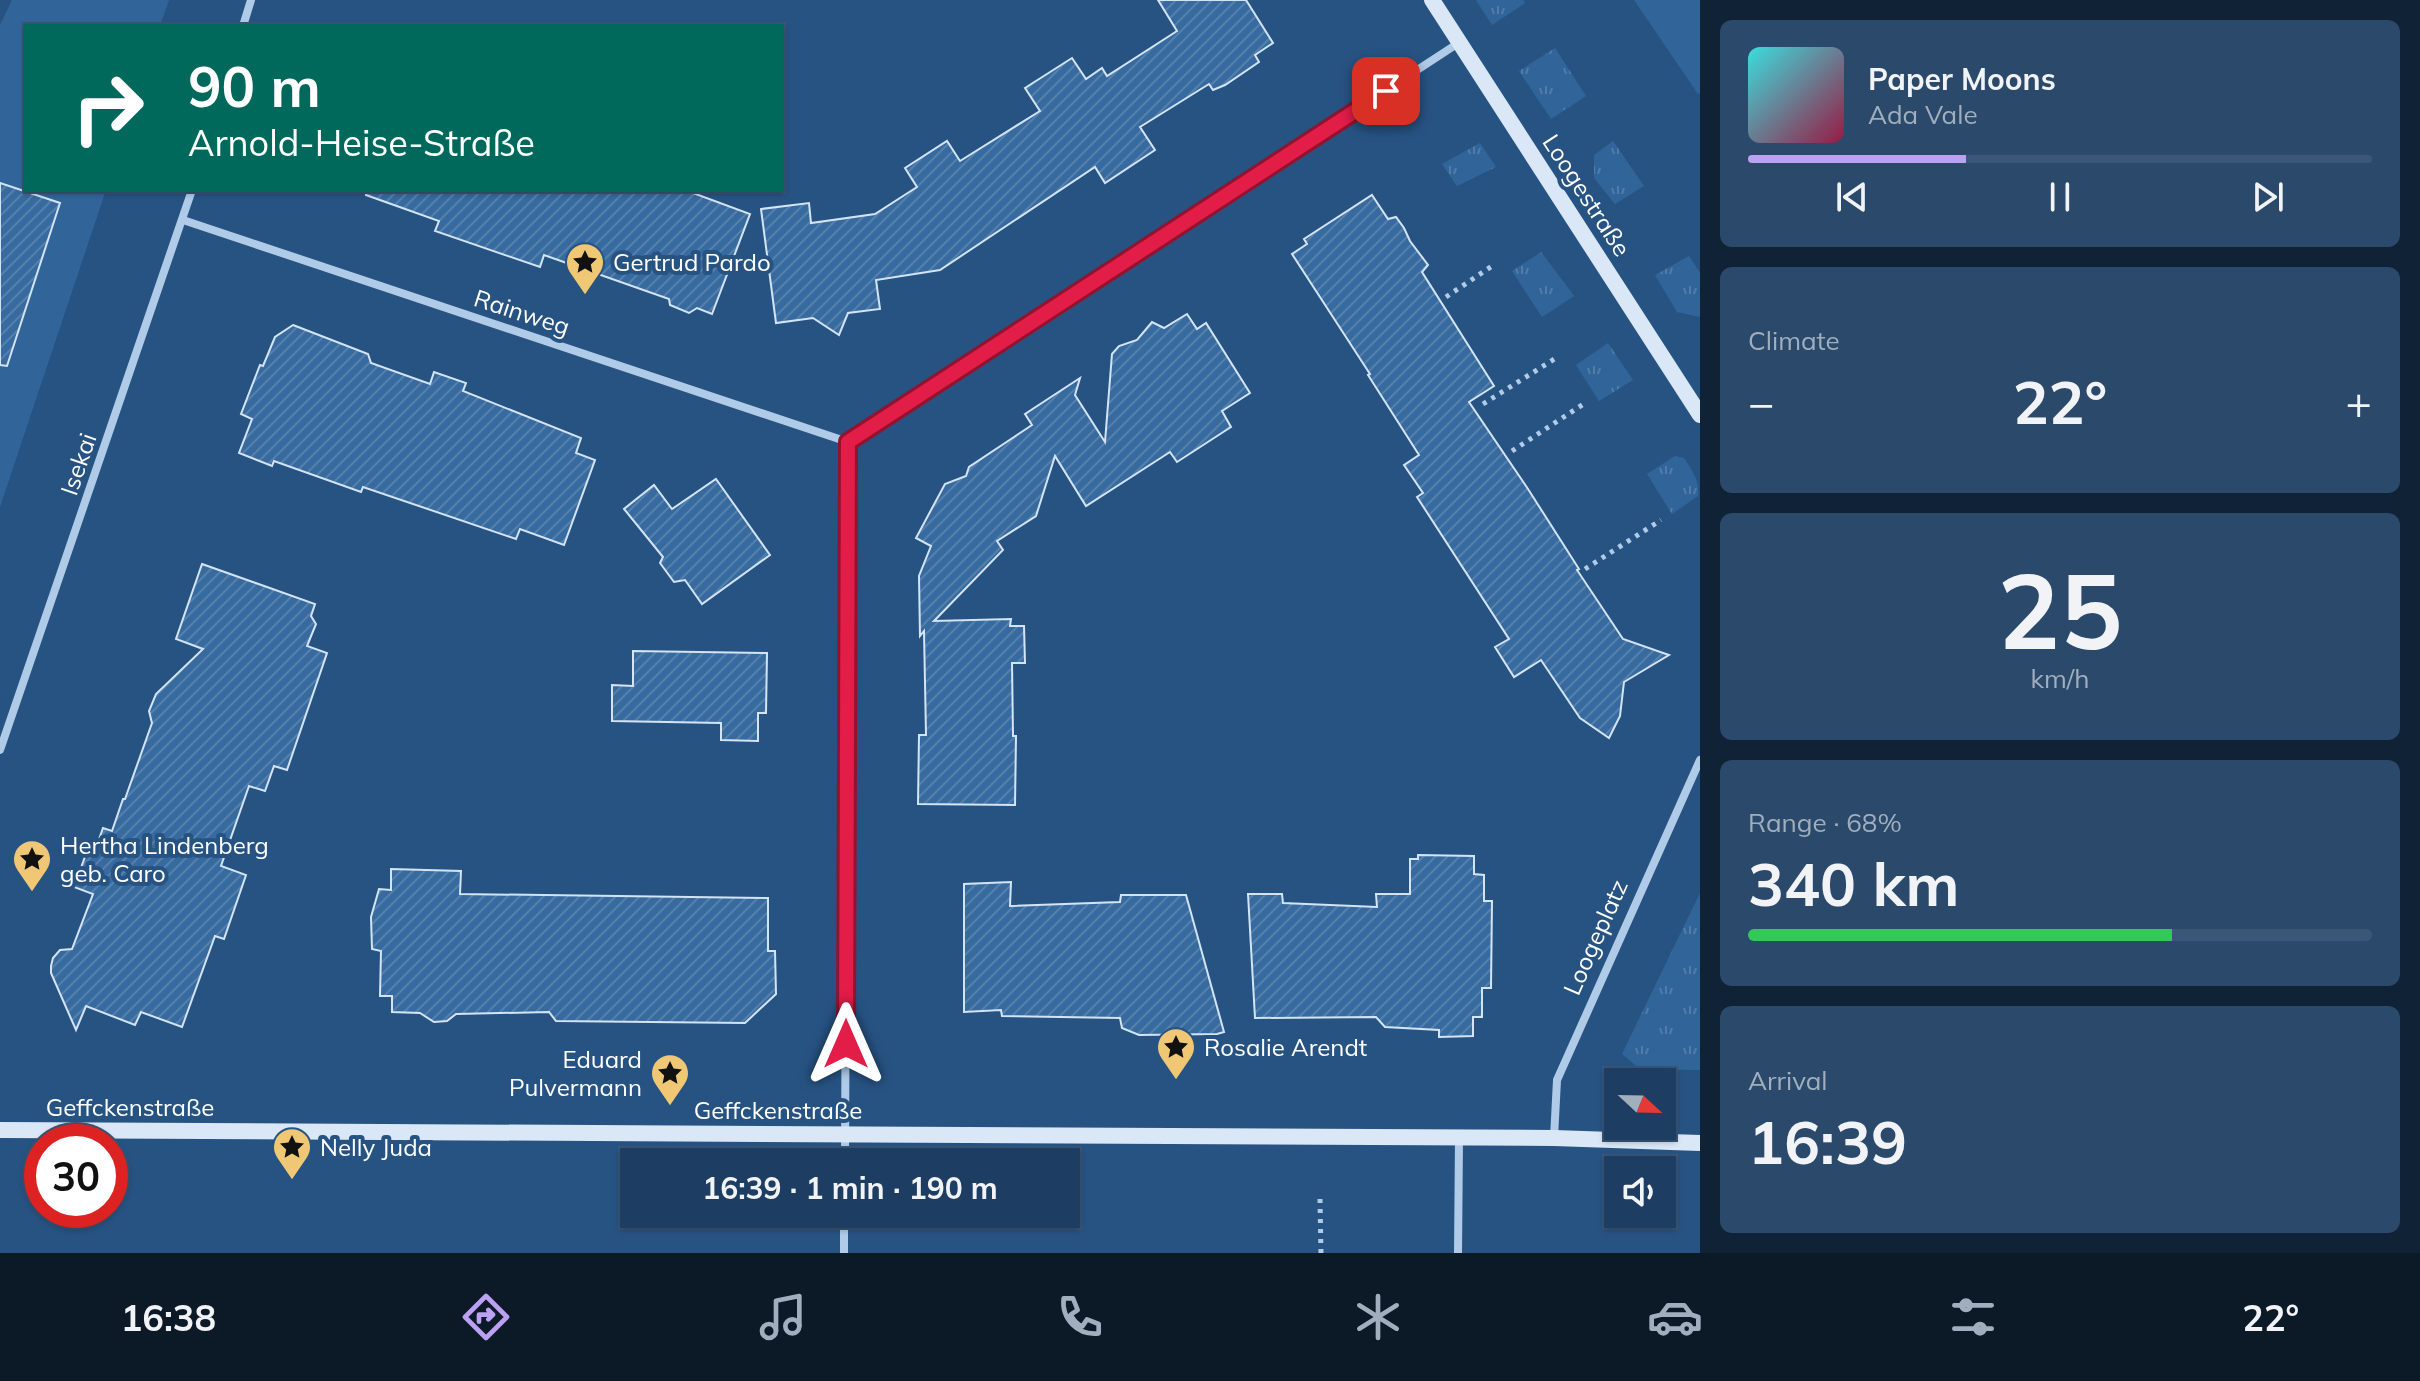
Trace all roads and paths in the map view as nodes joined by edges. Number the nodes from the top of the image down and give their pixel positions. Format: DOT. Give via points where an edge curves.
graph roads {
  1 [pos="251,0"];
  2 [pos="1432,0"];
  3 [pos="244,24"];
  4 [pos="1460,42"];
  5 [pos="191,192"];
  6 [pos="183,220"];
  7 [pos="1495,264"];
  8 [pos="1446,297"];
  9 [pos="1556,358"];
  10 [pos="1585,403"];
  11 [pos="1483,404"];
  12 [pos="1700,415"];
  13 [pos="848,442"];
  14 [pos="1512,451"];
  15 [pos="1661,520"];
  16 [pos="1585,569"];
  17 [pos="0,750"];
  18 [pos="1700,760"];
  19 [pos="0,1130"];
  20 [pos="845,1135"];
  21 [pos="1554,1138"];
  22 [pos="1459,1139"];
  23 [pos="1700,1143"];
  24 [pos="845,1148"];
  25 [pos="1320,1199"];
  26 [pos="844,1228"];
  27 [pos="844,1253"];
  28 [pos="1321,1253"];
  29 [pos="1458,1253"];
  1 -- 3 [label="street"];
  2 -- 4 [label="street, Loogestraße"];
  4 -- 12 [label="street, Loogestraße"];
  4 -- 13 [label="street"];
  5 -- 6 [label="street, Isekai"];
  6 -- 13 [label="street, Rainweg"];
  6 -- 17 [label="street, Isekai"];
  7 -- 8 [label="path"];
  9 -- 11 [label="path"];
  10 -- 14 [label="path"];
  13 -- 20 [label="street"];
  15 -- 16 [label="path"];
  18 -- 21 [label="street, Loogeplatz" via="1557,1080"];
  19 -- 20 [label="street, Geffckenstraße"];
  20 -- 22 [label="street, Geffckenstraße"];
  20 -- 24 [label="street"];
  21 -- 22 [label="street"];
  21 -- 23 [label="street"];
  22 -- 29 [label="street"];
  25 -- 28 [label="path"];
  26 -- 27 [label="street"];
}
